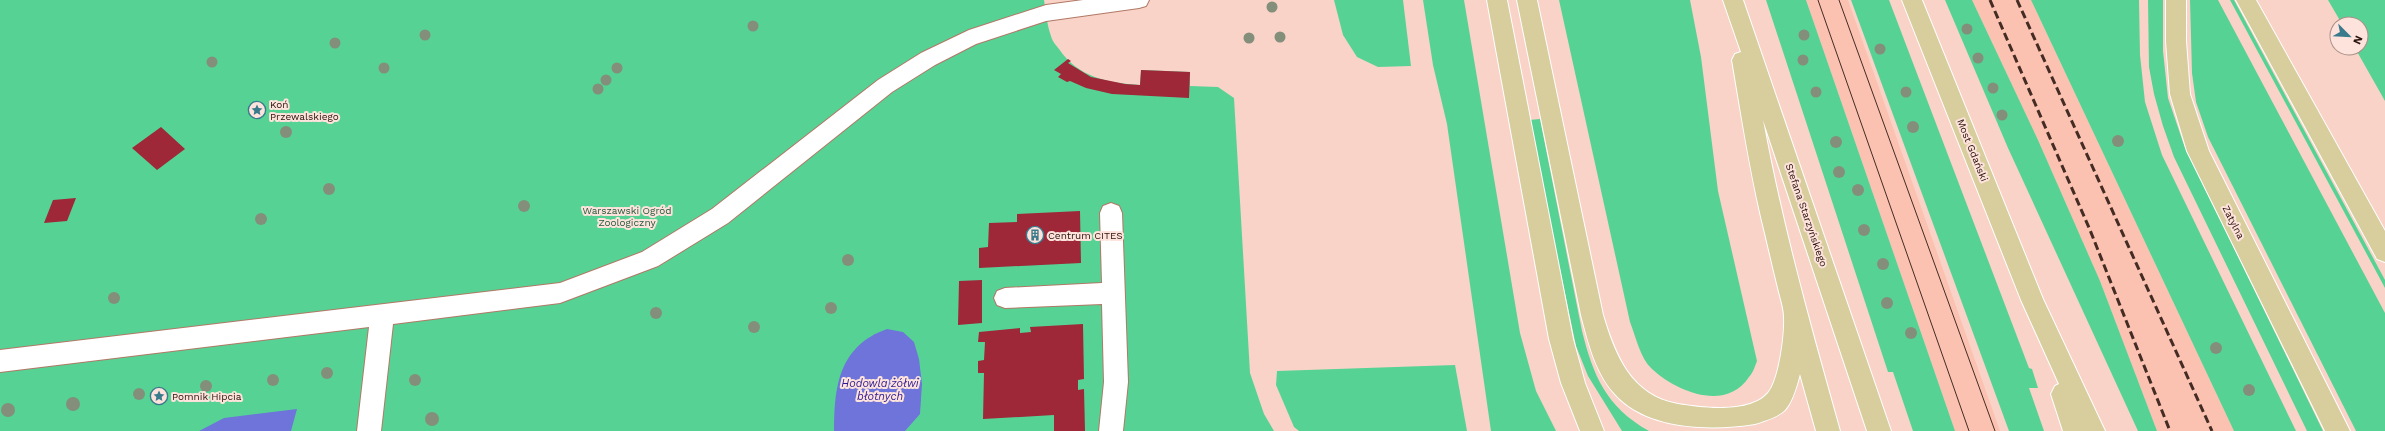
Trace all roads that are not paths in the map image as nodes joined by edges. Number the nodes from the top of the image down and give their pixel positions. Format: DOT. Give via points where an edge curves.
graph roads {
  1 [pos="1139,0"];
  2 [pos="1497,0"];
  3 [pos="1527,0"];
  4 [pos="1732,0"];
  5 [pos="1912,0"];
  6 [pos="2176,0"];
  7 [pos="2246,0"];
  8 [pos="1111,213"];
  9 [pos="2385,252"];
  10 [pos="1113,293"];
  11 [pos="1005,298"];
  12 [pos="2032,300"];
  13 [pos="382,315"];
  14 [pos="1796,317"];
  15 [pos="0,361"];
  16 [pos="369,431"];
  17 [pos="1111,431"];
  18 [pos="1592,431"];
  19 [pos="1828,431"];
  20 [pos="1879,431"];
  21 [pos="2075,431"];
  22 [pos="2093,431"];
  23 [pos="2338,431"];
  1 -- 13 [label="street" via="1046,13 969,38 885,86 720,216 650,259 560,293"];
  2 -- 18 [label="main road" via="1561,339 1573,383"];
  3 -- 14 [label="main road" via="1592,315 1602,348 1623,386 1634,397 1682,421 1702,426 1730,427 1755,420 1777,401 1786,383"];
  4 -- 14 [label="main road" via="1762,179"];
  4 -- 20 [label="main road, Stefana Starzyńskiego"];
  5 -- 12 [label="main road, Most Gdański"];
  6 -- 23 [label="main road, Zatylna" via="2180,94 2198,151"];
  7 -- 9 [label="main road"];
  8 -- 10 [label="street"];
  10 -- 11 [label="street"];
  10 -- 17 [label="street" via="1115,406"];
  12 -- 21 [label="main road"];
  12 -- 22 [label="main road"];
  13 -- 15 [label="street"];
  13 -- 16 [label="street"];
  14 -- 19 [label="main road"];
}
